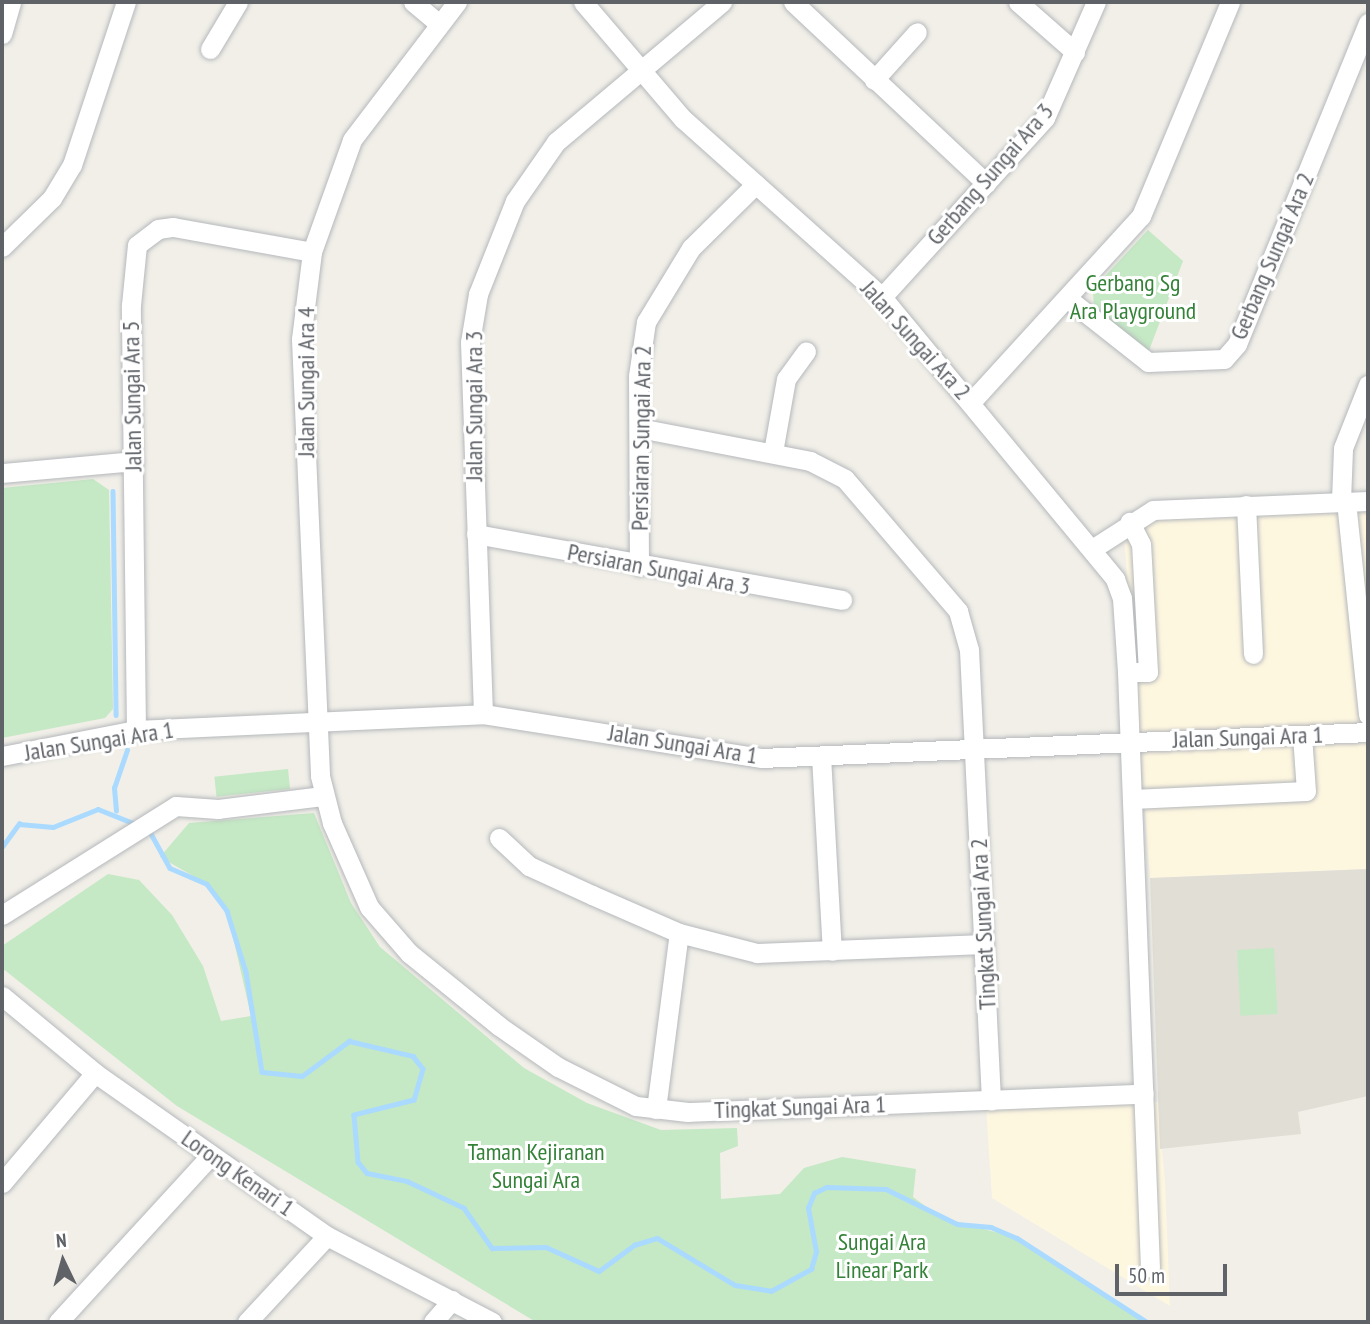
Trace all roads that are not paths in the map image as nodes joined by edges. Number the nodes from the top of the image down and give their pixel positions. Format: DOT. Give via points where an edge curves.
graph roads {
  1 [pos="11,2"];
  2 [pos="126,2"];
  3 [pos="238,2"];
  4 [pos="413,2"];
  5 [pos="457,2"];
  6 [pos="583,2"];
  7 [pos="722,2"];
  8 [pos="793,2"];
  9 [pos="1018,2"];
  10 [pos="1096,2"];
  11 [pos="1230,2"];
  12 [pos="436,21"];
  13 [pos="1368,23"];
  14 [pos="917,32"];
  15 [pos="2,34"];
  16 [pos="210,49"];
  17 [pos="1075,52"];
  18 [pos="638,73"];
  19 [pos="874,80"];
  20 [pos="986,183"];
  21 [pos="756,184"];
  22 [pos="2,247"];
  23 [pos="312,252"];
  24 [pos="882,297"];
  25 [pos="1067,298"];
  26 [pos="806,351"];
  27 [pos="1368,385"];
  28 [pos="972,401"];
  29 [pos="639,428"];
  30 [pos="773,452"];
  31 [pos="132,461"];
  32 [pos="2,473"];
  33 [pos="1343,501"];
  34 [pos="1368,501"];
  35 [pos="1246,505"];
  36 [pos="1130,522"];
  37 [pos="476,534"];
  38 [pos="1092,549"];
  39 [pos="639,565"];
  40 [pos="842,600"];
  41 [pos="1253,654"];
  42 [pos="1127,673"];
  43 [pos="483,714"];
  44 [pos="1368,715"];
  45 [pos="315,721"];
  46 [pos="136,730"];
  47 [pos="1368,732"];
  48 [pos="1302,735"];
  49 [pos="1129,742"];
  50 [pos="975,749"];
  51 [pos="2,756"];
  52 [pos="821,756"];
  53 [pos="323,796"];
  54 [pos="1132,799"];
  55 [pos="499,838"];
  56 [pos="2,915"];
  57 [pos="679,933"];
  58 [pos="984,944"];
  59 [pos="832,951"];
  60 [pos="2,996"];
  61 [pos="95,1073"];
  62 [pos="1144,1094"];
  63 [pos="991,1100"];
  64 [pos="656,1110"];
  65 [pos="211,1155"];
  66 [pos="2,1183"];
  67 [pos="327,1236"];
  68 [pos="1150,1268"];
  69 [pos="452,1300"];
  70 [pos="58,1322"];
  71 [pos="247,1322"];
  72 [pos="432,1322"];
  73 [pos="492,1322"];
  1 -- 15 [label="street"];
  2 -- 22 [label="street" via="72,165 52,198"];
  3 -- 16 [label="street"];
  4 -- 12 [label="street"];
  5 -- 12 [label="street, Jalan Sungai Ara 4"];
  6 -- 18 [label="street, Jalan Sungai Ara 2"];
  7 -- 18 [label="street, Jalan Sungai Ara 3"];
  8 -- 19 [label="street"];
  9 -- 17 [label="street"];
  10 -- 17 [label="street, Gerbang Sungai Ara 3"];
  11 -- 25 [label="street" via="1141,215"];
  12 -- 23 [label="street, Jalan Sungai Ara 4" via="352,140"];
  13 -- 25 [label="street, Gerbang Sungai Ara 2" via="1237,344 1224,359 1148,362"];
  14 -- 19 [label="street"];
  17 -- 20 [label="street, Gerbang Sungai Ara 3" via="1045,118"];
  18 -- 21 [label="street, Jalan Sungai Ara 2"];
  18 -- 37 [label="street, Jalan Sungai Ara 3" via="556,142 515,201 497,241 470,342"];
  19 -- 20 [label="street"];
  20 -- 24 [label="street, Gerbang Sungai Ara 3"];
  21 -- 24 [label="street, Jalan Sungai Ara 2"];
  21 -- 29 [label="street, Persiaran Sungai Ara 2" via="691,248 646,322"];
  23 -- 31 [label="street, Jalan Sungai Ara 5" via="173,227 158,229 137,245"];
  23 -- 45 [label="street, Jalan Sungai Ara 4" via="301,339"];
  24 -- 28 [label="street, Jalan Sungai Ara 2"];
  25 -- 28 [label="street"];
  26 -- 30 [label="street" via="786,379"];
  27 -- 33 [label="street" via="1343,448"];
  28 -- 38 [label="street, Jalan Sungai Ara 2"];
  29 -- 30 [label="street, Tingkat Sungai Ara 2"];
  29 -- 39 [label="street, Persiaran Sungai Ara 2"];
  30 -- 50 [label="street, Tingkat Sungai Ara 2" via="810,461 845,479 958,611 969,650"];
  31 -- 32 [label="street"];
  31 -- 46 [label="street, Jalan Sungai Ara 5"];
  33 -- 34 [label="street"];
  33 -- 35 [label="street"];
  33 -- 44 [label="street"];
  35 -- 36 [label="street" via="1153,510"];
  35 -- 41 [label="street"];
  36 -- 38 [label="street"];
  36 -- 42 [label="street" via="1141,544 1148,672"];
  37 -- 39 [label="street, Persiaran Sungai Ara 3"];
  37 -- 43 [label="street, Jalan Sungai Ara 3"];
  38 -- 42 [label="street, Jalan Sungai Ara 2" via="1122,598"];
  39 -- 40 [label="street, Persiaran Sungai Ara 3"];
  42 -- 49 [label="street, Jalan Sungai Ara 2"];
  43 -- 45 [label="street, Jalan Sungai Ara 1"];
  43 -- 52 [label="street, Jalan Sungai Ara 1" via="747,758"];
  45 -- 46 [label="street, Jalan Sungai Ara 1"];
  45 -- 53 [label="street, Tingkat Sungai Ara 1"];
  46 -- 51 [label="street, Jalan Sungai Ara 1"];
  47 -- 48 [label="street, Jalan Sungai Ara 1"];
  48 -- 49 [label="street, Jalan Sungai Ara 1"];
  48 -- 54 [label="street" via="1306,791"];
  49 -- 50 [label="street, Jalan Sungai Ara 1"];
  49 -- 54 [label="street"];
  50 -- 52 [label="street, Jalan Sungai Ara 1"];
  50 -- 58 [label="street, Tingkat Sungai Ara 2"];
  52 -- 59 [label="street"];
  53 -- 56 [label="street" via="218,808 176,806 158,814 135,835 74,865"];
  53 -- 64 [label="street, Tingkat Sungai Ara 1" via="369,907 409,953 558,1067 613,1097"];
  54 -- 62 [label="street"];
  55 -- 57 [label="street" via="528,866"];
  57 -- 59 [label="street" via="757,953"];
  57 -- 64 [label="street"];
  58 -- 59 [label="street"];
  58 -- 63 [label="street, Tingkat Sungai Ara 2"];
  60 -- 61 [label="street, Lorong Kenari 1"];
  61 -- 65 [label="street, Lorong Kenari 1"];
  61 -- 66 [label="street"];
  62 -- 63 [label="street, Tingkat Sungai Ara 1"];
  62 -- 68 [label="street"];
  63 -- 64 [label="street, Tingkat Sungai Ara 1"];
  65 -- 67 [label="street, Lorong Kenari 1"];
  65 -- 70 [label="street"];
  67 -- 69 [label="street, Lorong Kenari 1"];
  67 -- 71 [label="street"];
  69 -- 72 [label="street"];
  69 -- 73 [label="street, Lorong Kenari 1"];
}
